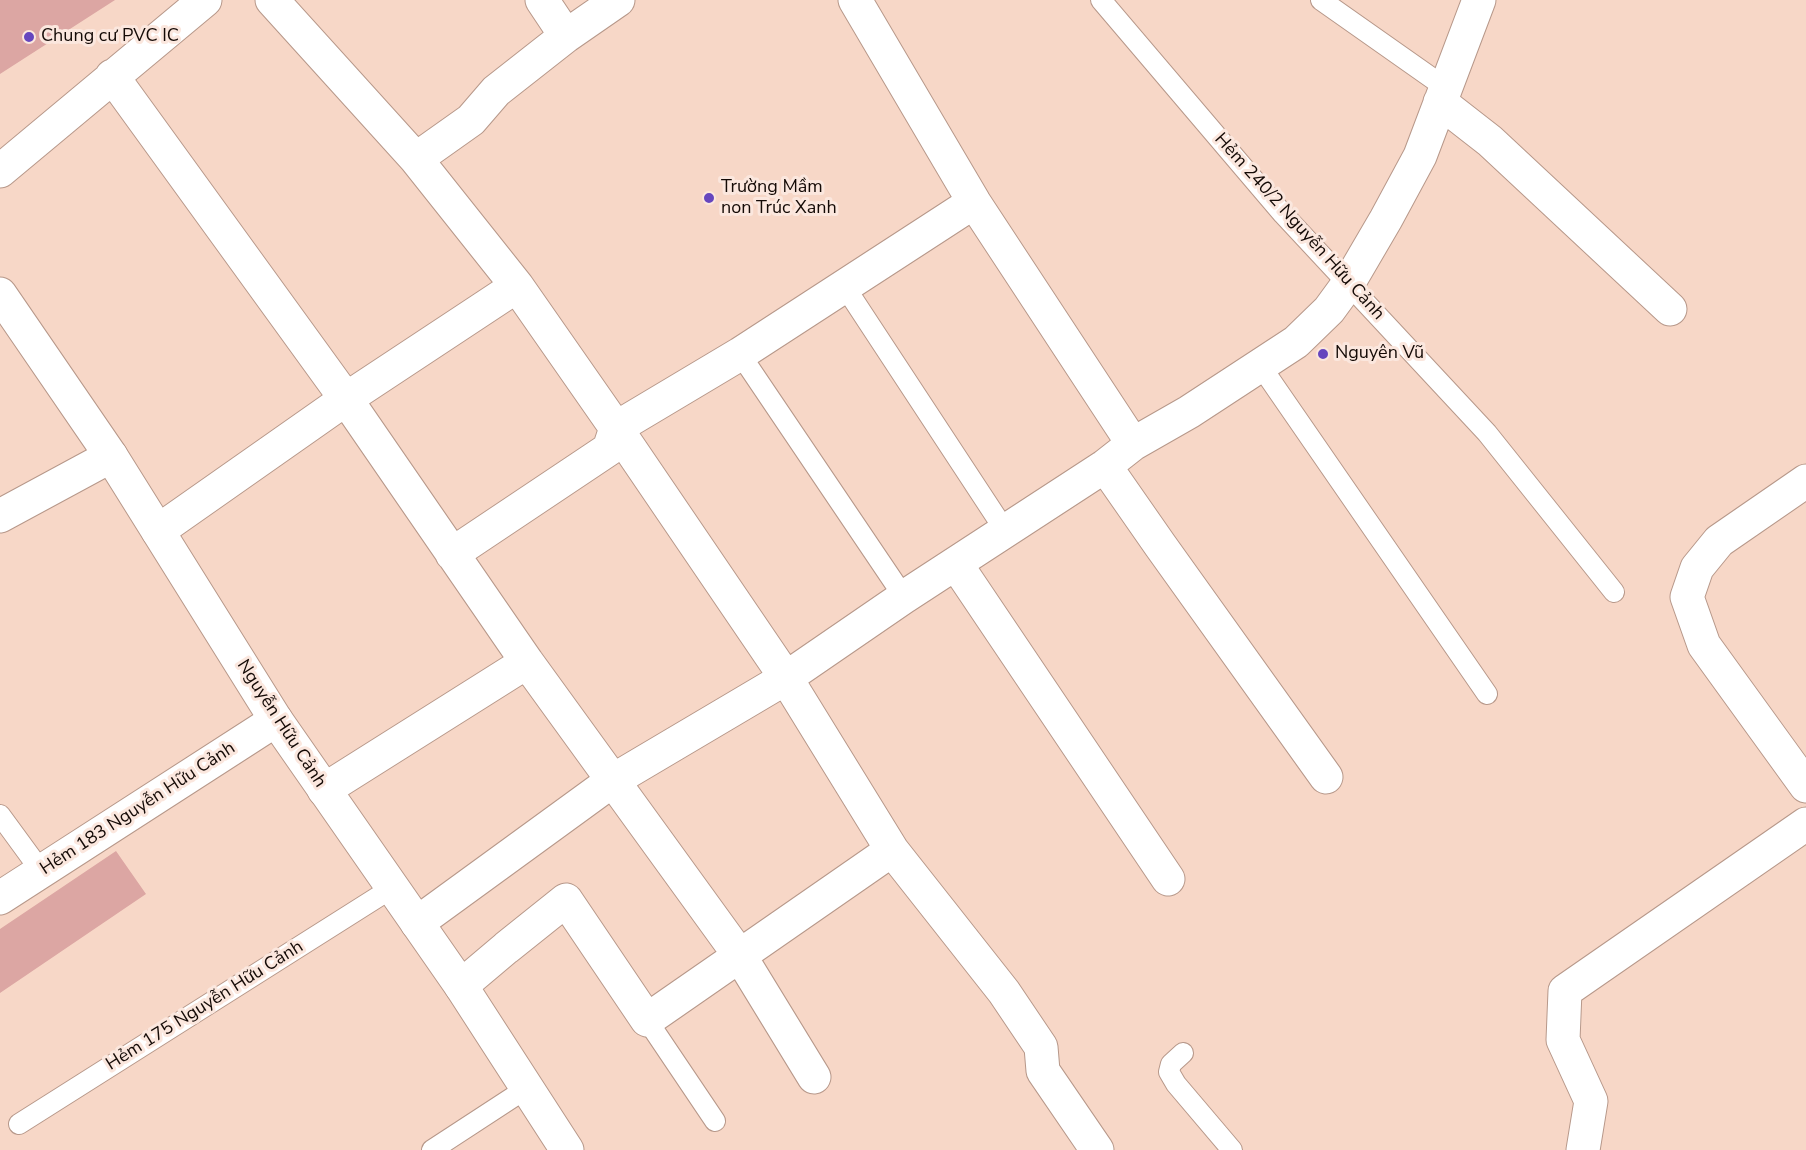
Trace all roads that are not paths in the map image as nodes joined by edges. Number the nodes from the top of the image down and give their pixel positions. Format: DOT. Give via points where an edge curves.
graph roads {
  1 [pos="205,0"];
  2 [pos="272,0"];
  3 [pos="542,0"];
  4 [pos="618,0"];
  5 [pos="855,0"];
  6 [pos="1101,0"];
  7 [pos="1321,0"];
  8 [pos="1479,0"];
  9 [pos="566,36"];
  10 [pos="112,76"];
  11 [pos="1443,95"];
  12 [pos="416,159"];
  13 [pos="0,171"];
  14 [pos="974,202"];
  15 [pos="1348,284"];
  16 [pos="517,286"];
  17 [pos="845,287"];
  18 [pos="0,294"];
  19 [pos="1670,309"];
  20 [pos="740,354"];
  21 [pos="1260,365"];
  22 [pos="346,399"];
  23 [pos="616,428"];
  24 [pos="1134,444"];
  25 [pos="111,456"];
  26 [pos="1105,466"];
  27 [pos="1806,481"];
  28 [pos="0,516"];
  29 [pos="158,531"];
  30 [pos="1006,532"];
  31 [pos="452,554"];
  32 [pos="956,564"];
  33 [pos="1614,592"];
  34 [pos="903,597"];
  35 [pos="526,662"];
  36 [pos="786,678"];
  37 [pos="1487,694"];
  38 [pos="276,720"];
  39 [pos="1326,777"];
  40 [pos="612,781"];
  41 [pos="1806,786"];
  42 [pos="324,790"];
  43 [pos="0,815"];
  44 [pos="1806,824"];
  45 [pos="892,850"];
  46 [pos="41,871"];
  47 [pos="1168,879"];
  48 [pos="392,888"];
  49 [pos="0,898"];
  50 [pos="417,923"];
  51 [pos="740,956"];
  52 [pos="461,986"];
  53 [pos="647,1020"];
  54 [pos="1183,1053"];
  55 [pos="814,1077"];
  56 [pos="527,1088"];
  57 [pos="715,1121"];
  58 [pos="19,1124"];
  59 [pos="432,1150"];
  60 [pos="567,1150"];
  61 [pos="1097,1150"];
  62 [pos="1232,1150"];
  63 [pos="1583,1150"];
  1 -- 10 [label="street"];
  2 -- 12 [label="street"];
  3 -- 9 [label="street"];
  4 -- 9 [label="street"];
  5 -- 14 [label="street"];
  6 -- 15 [label="lane, Hẻm 240/2 Nguyễn Hữu Cảnh" via="1283,214"];
  7 -- 11 [label="lane"];
  8 -- 11 [label="street"];
  9 -- 12 [label="street" via="496,91 471,120"];
  10 -- 13 [label="street"];
  10 -- 22 [label="street"];
  11 -- 15 [label="street" via="1420,156"];
  11 -- 19 [label="street"];
  12 -- 16 [label="street"];
  14 -- 17 [label="street"];
  14 -- 24 [label="street"];
  15 -- 21 [label="street" via="1329,310 1296,342"];
  15 -- 33 [label="lane, Hẻm 240/2 Nguyễn Hữu Cảnh" via="1487,433"];
  16 -- 22 [label="street"];
  16 -- 23 [label="street"];
  17 -- 20 [label="street"];
  17 -- 30 [label="lane"];
  18 -- 25 [label="street, Nguyễn Hữu Cảnh"];
  20 -- 23 [label="street"];
  20 -- 34 [label="lane"];
  21 -- 24 [label="street"];
  21 -- 37 [label="lane"];
  22 -- 29 [label="street"];
  22 -- 31 [label="street"];
  23 -- 31 [label="street" via="609,449"];
  23 -- 36 [label="street"];
  24 -- 26 [label="street"];
  25 -- 28 [label="street"];
  25 -- 29 [label="street, Nguyễn Hữu Cảnh"];
  26 -- 30 [label="street"];
  26 -- 39 [label="street"];
  27 -- 41 [label="street" via="1719,541 1697,568 1687,597 1704,645"];
  29 -- 38 [label="street, Nguyễn Hữu Cảnh"];
  30 -- 32 [label="street"];
  31 -- 35 [label="street"];
  32 -- 34 [label="street"];
  32 -- 47 [label="street"];
  34 -- 36 [label="street"];
  35 -- 40 [label="street"];
  35 -- 42 [label="street"];
  36 -- 40 [label="street"];
  36 -- 45 [label="street"];
  38 -- 42 [label="street, Nguyễn Hữu Cảnh"];
  38 -- 46 [label="street, Hẻm 183 Nguyễn Hữu Cảnh"];
  40 -- 50 [label="street"];
  40 -- 51 [label="street"];
  42 -- 48 [label="street, Nguyễn Hữu Cảnh"];
  43 -- 46 [label="lane"];
  44 -- 63 [label="street" via="1565,991 1563,1040 1591,1101"];
  45 -- 51 [label="street"];
  45 -- 61 [label="street" via="1004,992 1041,1047 1043,1071"];
  46 -- 49 [label="street, Hẻm 183 Nguyễn Hữu Cảnh"];
  48 -- 50 [label="street, Nguyễn Hữu Cảnh"];
  48 -- 58 [label="lane, Hẻm 175 Nguyễn Hữu Cảnh"];
  50 -- 52 [label="street, Nguyễn Hữu Cảnh"];
  51 -- 53 [label="street"];
  51 -- 55 [label="street"];
  52 -- 53 [label="street" via="566,900"];
  52 -- 56 [label="street, Nguyễn Hữu Cảnh"];
  53 -- 57 [label="lane"];
  54 -- 62 [label="lane" via="1171,1064 1169,1072"];
  56 -- 59 [label="lane"];
  56 -- 60 [label="street, Nguyễn Hữu Cảnh"];
}
